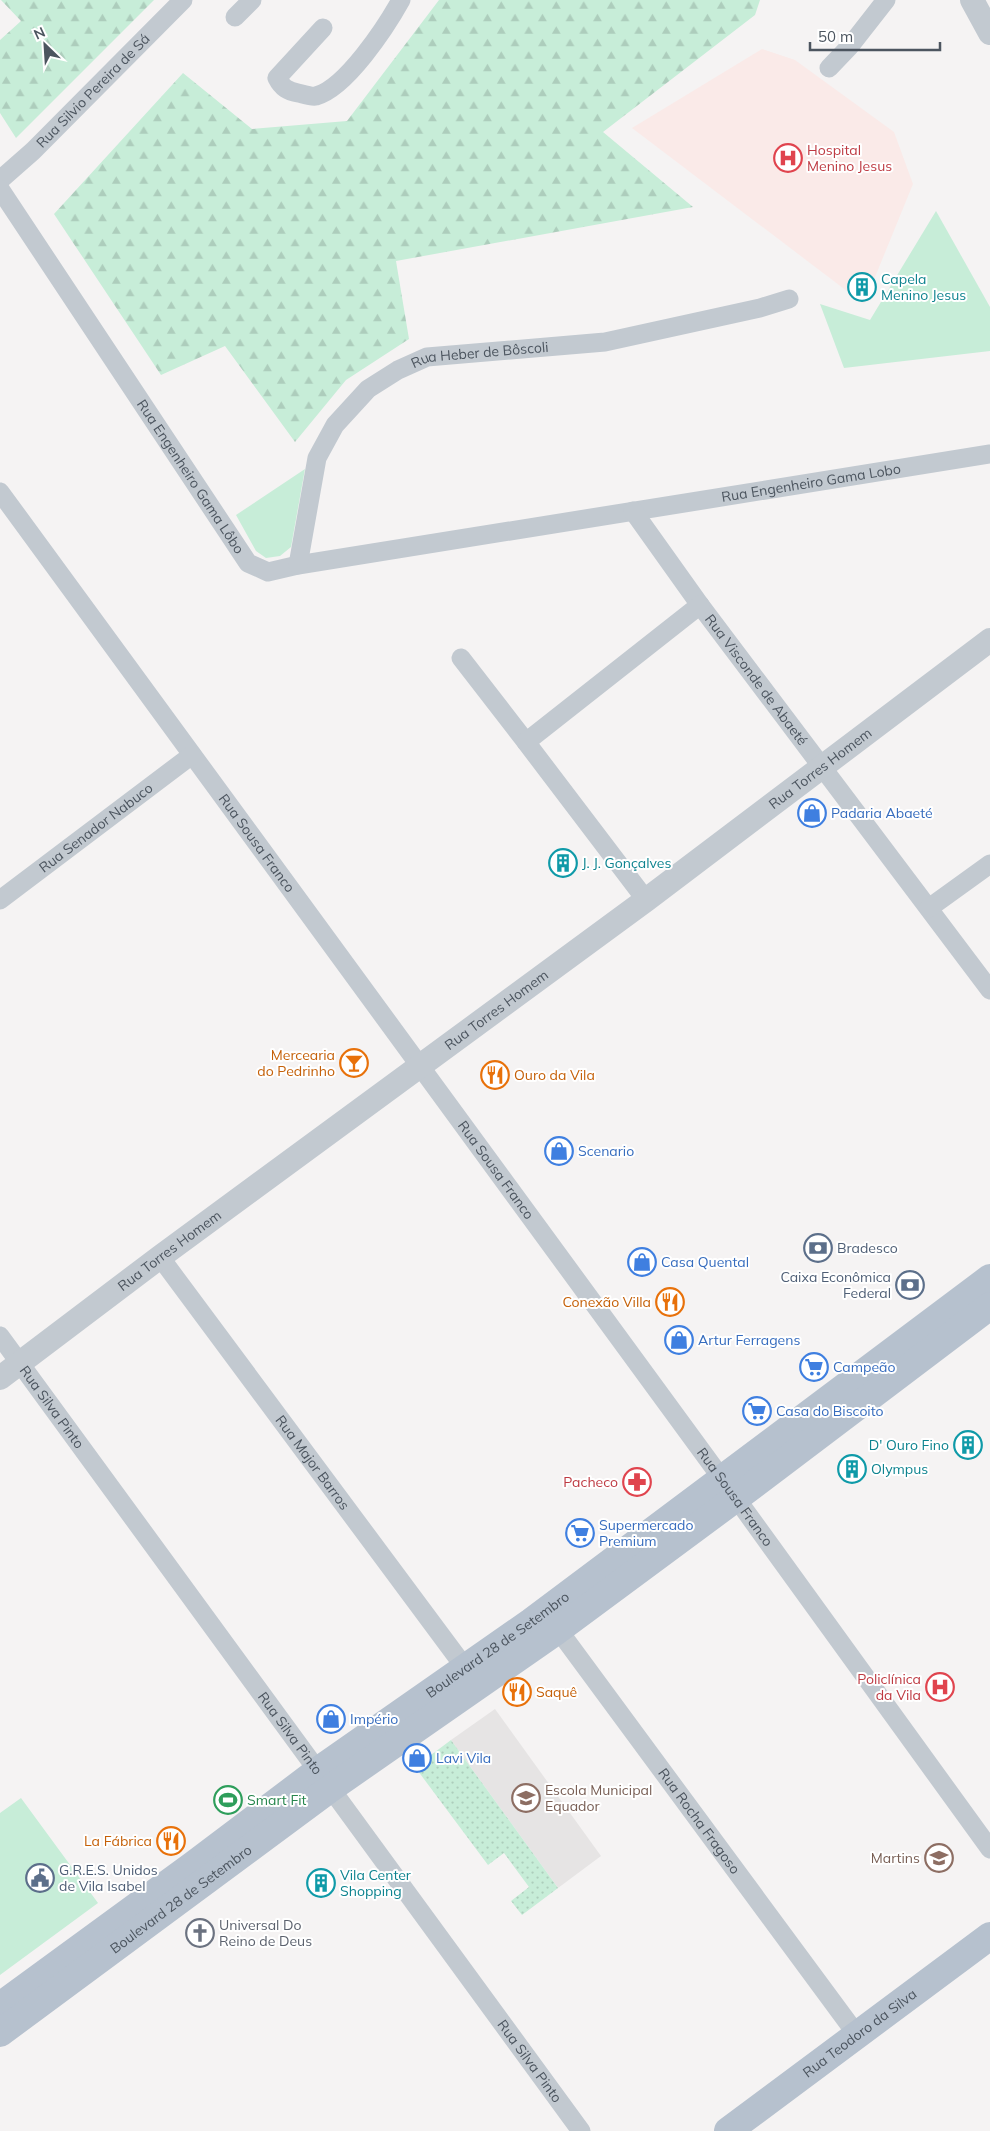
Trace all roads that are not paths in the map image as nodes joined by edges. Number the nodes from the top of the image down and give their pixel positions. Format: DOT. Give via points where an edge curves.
graph roads {
  1 [pos="183,0"];
  2 [pos="252,0"];
  3 [pos="402,0"];
  4 [pos="886,0"];
  5 [pos="972,0"];
  6 [pos="235,17"];
  7 [pos="323,28"];
  8 [pos="990,33"];
  9 [pos="829,68"];
  10 [pos="0,180"];
  11 [pos="0,189"];
  12 [pos="789,299"];
  13 [pos="990,454"];
  14 [pos="0,492"];
  15 [pos="632,511"];
  16 [pos="298,565"];
  17 [pos="700,605"];
  18 [pos="990,640"];
  19 [pos="462,658"];
  20 [pos="526,742"];
  21 [pos="192,756"];
  22 [pos="822,766"];
  23 [pos="990,864"];
  24 [pos="0,900"];
  25 [pos="646,900"];
  26 [pos="929,908"];
  27 [pos="990,990"];
  28 [pos="420,1065"];
  29 [pos="160,1256"];
  30 [pos="990,1278"];
  31 [pos="990,1306"];
  32 [pos="0,1336"];
  33 [pos="20,1363"];
  34 [pos="0,1378"];
  35 [pos="729,1488"];
  36 [pos="543,1627"];
  37 [pos="466,1669"];
  38 [pos="325,1779"];
  39 [pos="990,1849"];
  40 [pos="990,1936"];
  41 [pos="0,2006"];
  42 [pos="0,2033"];
  43 [pos="857,2035"];
  44 [pos="581,2131"];
  45 [pos="728,2131"];
  1 -- 10 [label="street, Rua Silvio Pereira de Sá"];
  2 -- 6 [label="street"];
  3 -- 7 [label="street" via="352,72 327,92 314,96 280,86 277,78"];
  4 -- 9 [label="street"];
  5 -- 8 [label="street"];
  11 -- 16 [label="street, Rua Engenheiro Gama Lôbo" via="248,563 268,572"];
  12 -- 16 [label="street, Rua Heber de Bôscoli" via="605,342 427,357 398,370 368,389 335,425 322,450"];
  13 -- 15 [label="street, Rua Engenheiro Gama Lobo"];
  14 -- 21 [label="street, Rua Sousa Franco"];
  15 -- 16 [label="street, Rua Engenheiro Gama Lôbo"];
  15 -- 17 [label="street, Rua Visconde de Abaeté"];
  17 -- 20 [label="street"];
  17 -- 22 [label="street, Rua Visconde de Abaeté"];
  18 -- 22 [label="street, Rua Torres Homem"];
  19 -- 20 [label="street"];
  20 -- 25 [label="street"];
  21 -- 24 [label="street, Rua Senador Nabuco"];
  21 -- 28 [label="street, Rua Sousa Franco"];
  22 -- 25 [label="street, Rua Torres Homem"];
  22 -- 26 [label="street, Rua Visconde de Abaeté"];
  23 -- 26 [label="street"];
  25 -- 28 [label="street, Rua Torres Homem"];
  26 -- 27 [label="street, Rua Visconde de Abaeté"];
  28 -- 29 [label="street, Rua Torres Homem"];
  28 -- 35 [label="street, Rua Sousa Franco"];
  29 -- 33 [label="street, Rua Torres Homem"];
  29 -- 37 [label="street, Rua Major Barros"];
  30 -- 35 [label="main road, Boulevard 28 de Setembro"];
  31 -- 35 [label="main road, Boulevard 28 de Setembro"];
  32 -- 33 [label="street, Rua Silva Pinto"];
  33 -- 34 [label="street, Rua Torres Homem"];
  33 -- 38 [label="street, Rua Silva Pinto"];
  35 -- 36 [label="main road, Boulevard 28 de Setembro"];
  35 -- 39 [label="street, Rua Sousa Franco"];
  36 -- 37 [label="main road, Boulevard 28 de Setembro"];
  36 -- 38 [label="main road, Boulevard 28 de Setembro"];
  36 -- 43 [label="street, Rua Rocha Fragoso" via="565,1639"];
  37 -- 38 [label="main road, Boulevard 28 de Setembro"];
  38 -- 41 [label="main road, Boulevard 28 de Setembro" via="193,1865"];
  38 -- 42 [label="main road, Boulevard 28 de Setembro"];
  38 -- 44 [label="street, Rua Silva Pinto"];
  40 -- 43 [label="main road, Rua Teodoro da Silva"];
  43 -- 45 [label="main road, Rua Teodoro da Silva"];
}
